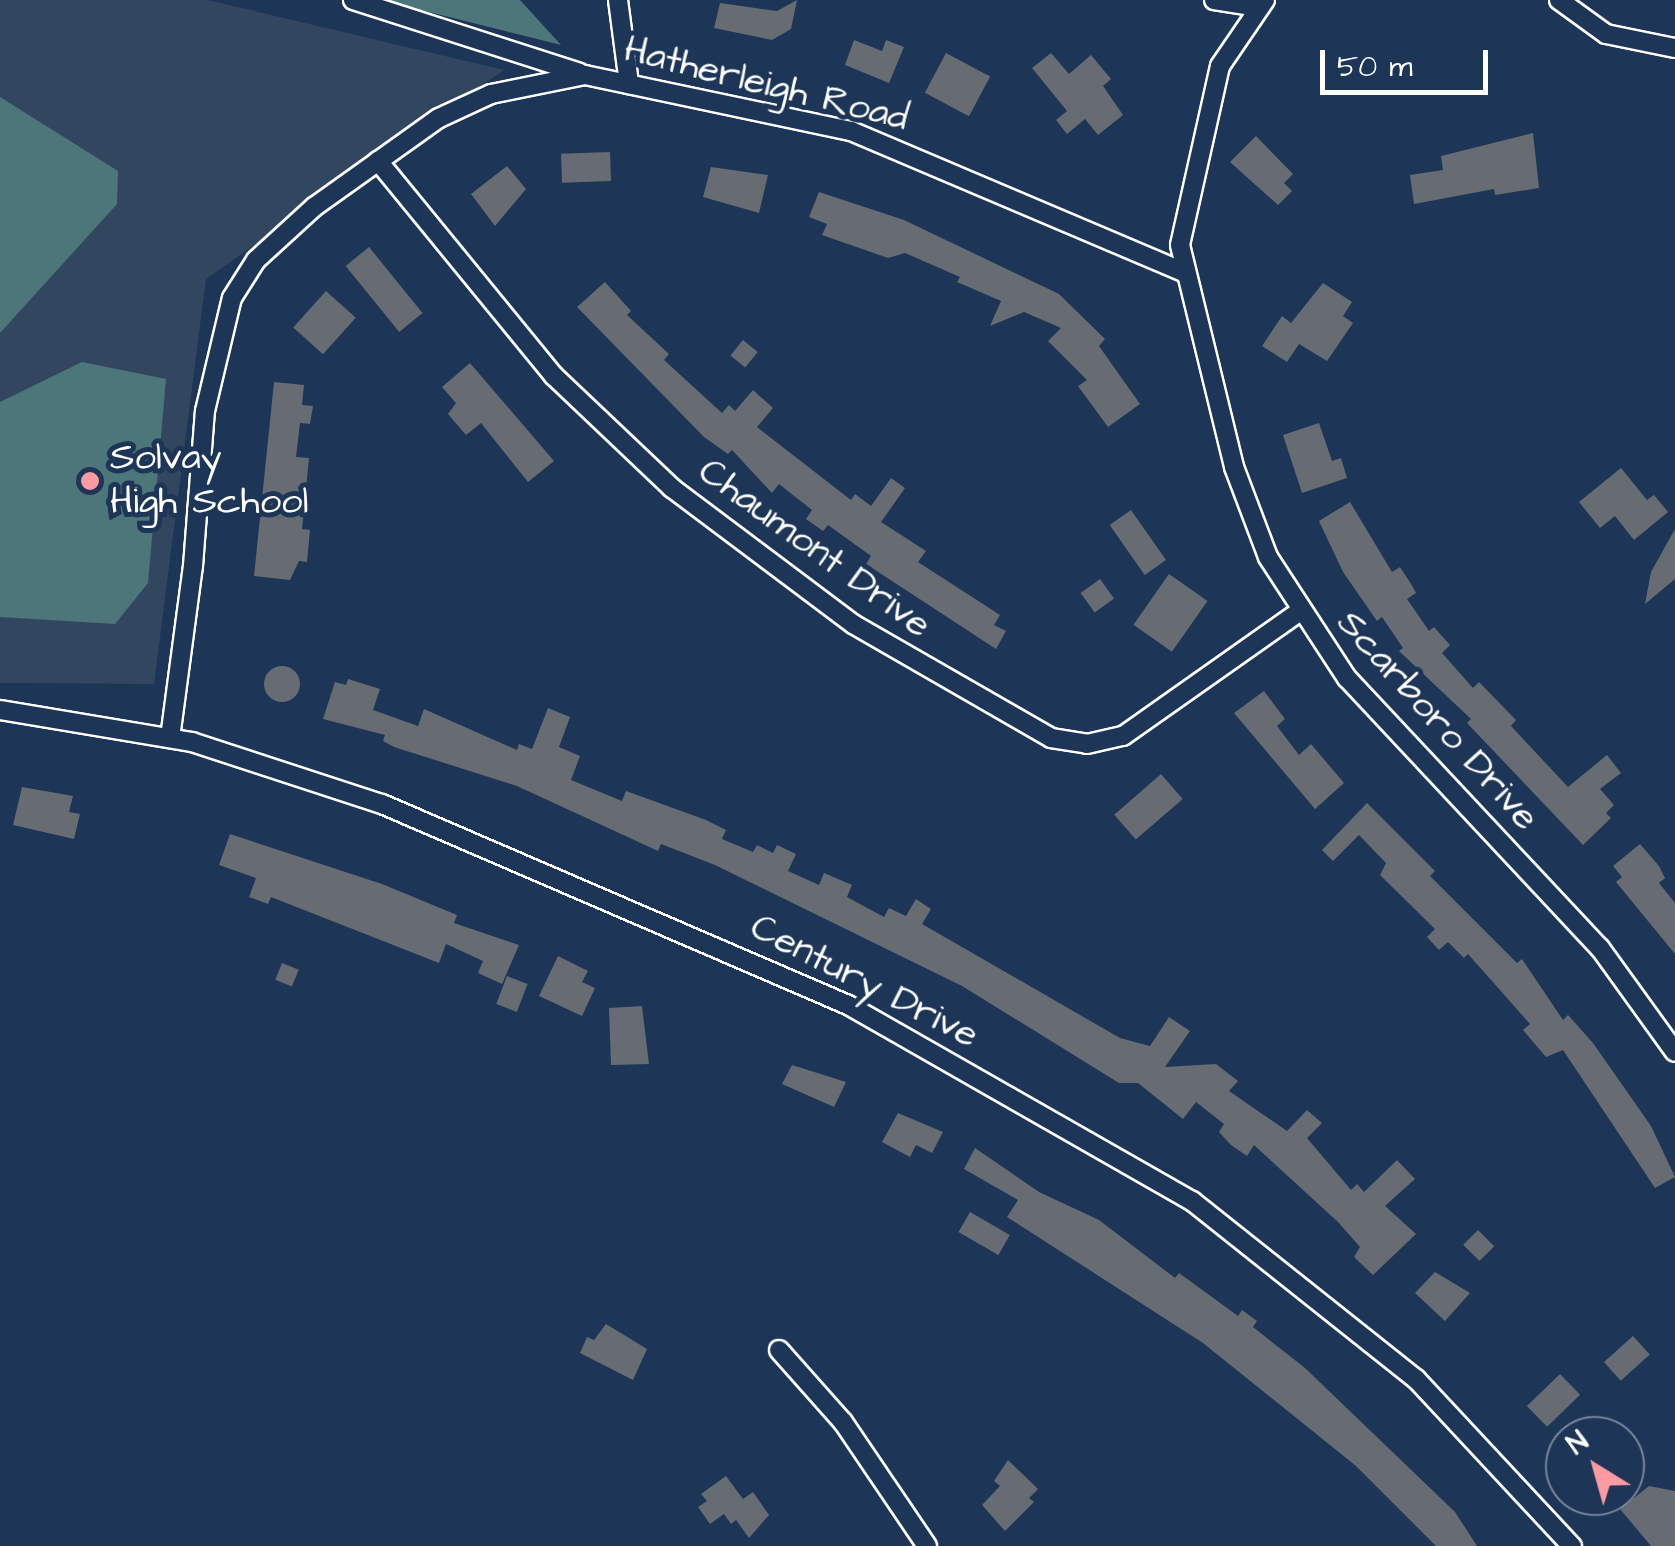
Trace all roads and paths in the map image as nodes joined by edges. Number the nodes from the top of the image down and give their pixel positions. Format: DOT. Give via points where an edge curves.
graph roads {
  1 [pos="353,0"];
  2 [pos="618,0"];
  3 [pos="1214,0"];
  4 [pos="1559,0"];
  5 [pos="1261,4"];
  6 [pos="1675,48"];
  7 [pos="586,75"];
  8 [pos="629,84"];
  9 [pos="378,161"];
  10 [pos="1183,272"];
  11 [pos="1299,612"];
  12 [pos="0,710"];
  13 [pos="170,738"];
  14 [pos="1675,1052"];
  15 [pos="779,1350"];
  16 [pos="926,1546"];
  17 [pos="1572,1546"];
  1 -- 7 [label="street"];
  2 -- 8 [label="street"];
  3 -- 5 [label="street"];
  4 -- 6 [label="street" via="1606,34"];
  5 -- 10 [label="street, Scarboro Drive" via="1220,66 1184,212"];
  7 -- 8 [label="street, Hatherleigh Road"];
  7 -- 9 [label="street, Hatherleigh Road" via="491,94 439,118"];
  8 -- 10 [label="street, Hatherleigh Road" via="851,131"];
  9 -- 11 [label="street, Chaumont Drive" via="554,376 672,488 853,624 1051,738 1087,744 1123,736"];
  9 -- 13 [label="street, Hatherleigh Road" via="256,260 220,329"];
  10 -- 11 [label="street, Scarboro Drive" via="1234,467 1268,556"];
  11 -- 14 [label="street, Scarboro Drive" via="1348,678 1600,948"];
  12 -- 13 [label="street, Century Drive"];
  13 -- 17 [label="street, Century Drive" via="382,804 688,932 848,1004 1111,1148 1334,1307 1453,1416"];
  15 -- 16 [label="street" via="843,1422"];
}
